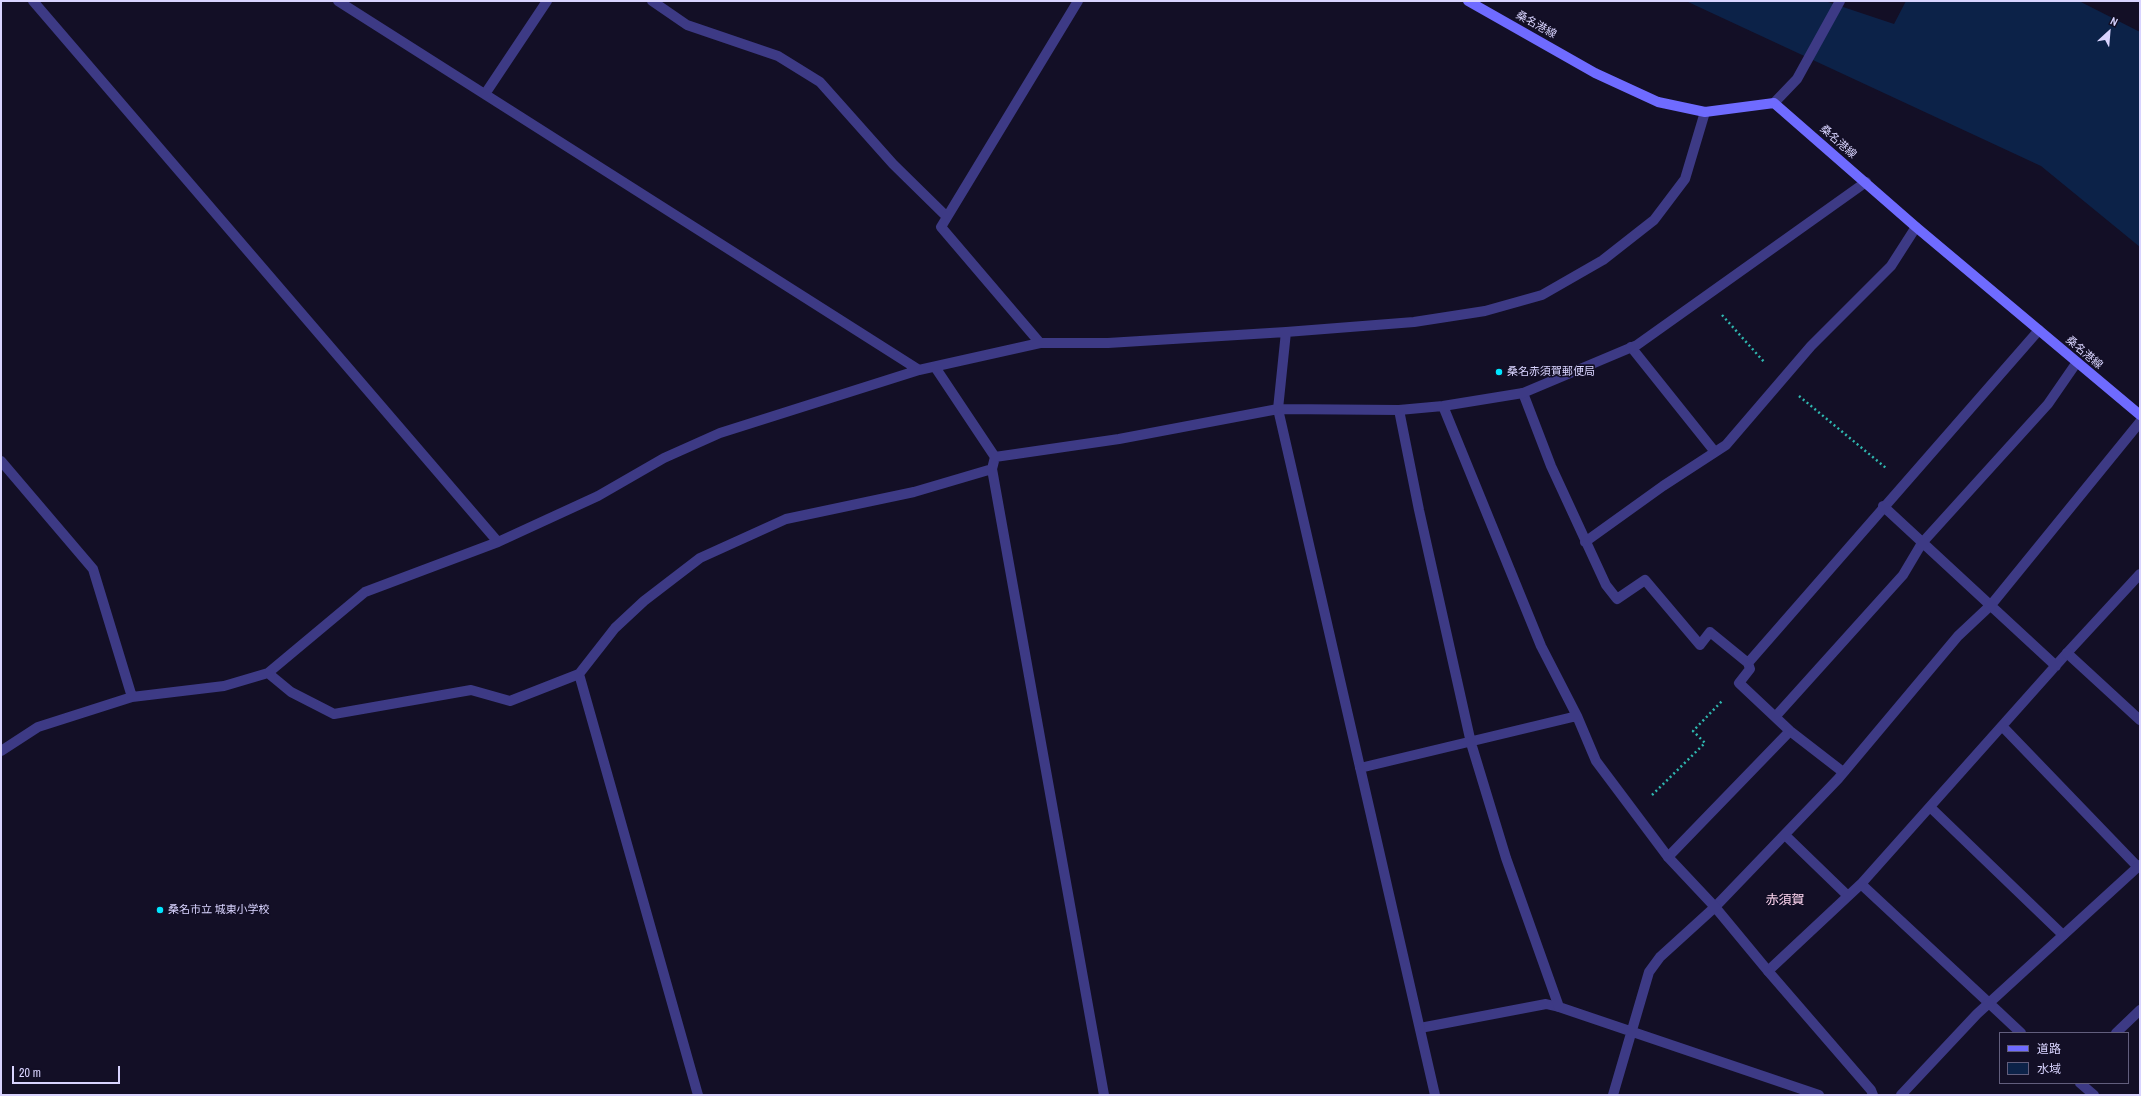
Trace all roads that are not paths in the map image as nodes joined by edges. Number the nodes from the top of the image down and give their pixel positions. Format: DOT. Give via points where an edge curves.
graph roads {
  1 [pos="33,1"];
  2 [pos="338,1"];
  3 [pos="547,1"];
  4 [pos="652,1"];
  5 [pos="1078,1"];
  6 [pos="1468,1"];
  7 [pos="1838,3"];
  8 [pos="485,94"];
  9 [pos="1774,103"];
  10 [pos="1705,112"];
  11 [pos="1866,182"];
  12 [pos="947,217"];
  13 [pos="1916,226"];
  14 [pos="2039,330"];
  15 [pos="1286,332"];
  16 [pos="1040,344"];
  17 [pos="1631,347"];
  18 [pos="2077,362"];
  19 [pos="935,367"];
  20 [pos="919,370"];
  21 [pos="1523,393"];
  22 [pos="1443,406"];
  23 [pos="1278,409"];
  24 [pos="1400,410"];
  25 [pos="2140,415"];
  26 [pos="2140,422"];
  27 [pos="1715,452"];
  28 [pos="995,457"];
  29 [pos="1,461"];
  30 [pos="992,469"];
  31 [pos="1883,506"];
  32 [pos="498,542"];
  33 [pos="1585,542"];
  34 [pos="1922,543"];
  35 [pos="2140,574"];
  36 [pos="1991,605"];
  37 [pos="2067,653"];
  38 [pos="1748,664"];
  39 [pos="2056,666"];
  40 [pos="268,673"];
  41 [pos="579,674"];
  42 [pos="132,697"];
  43 [pos="1576,716"];
  44 [pos="1775,717"];
  45 [pos="2140,720"];
  46 [pos="2002,726"];
  47 [pos="1790,731"];
  48 [pos="1471,743"];
  49 [pos="1,751"];
  50 [pos="1360,768"];
  51 [pos="1843,772"];
  52 [pos="1930,807"];
  53 [pos="1785,835"];
  54 [pos="1668,857"];
  55 [pos="2139,866"];
  56 [pos="1861,884"];
  57 [pos="1848,896"];
  58 [pos="1714,906"];
  59 [pos="2063,935"];
  60 [pos="1768,971"];
  61 [pos="1989,1004"];
  62 [pos="1559,1007"];
  63 [pos="2140,1010"];
  64 [pos="1420,1028"];
  65 [pos="1633,1032"];
  66 [pos="2020,1032"];
  67 [pos="2117,1032"];
  68 [pos="2081,1084"];
  69 [pos="698,1095"];
  70 [pos="1104,1095"];
  71 [pos="1435,1095"];
  72 [pos="1613,1095"];
  73 [pos="1819,1095"];
  74 [pos="1873,1095"];
  75 [pos="1901,1095"];
  76 [pos="2094,1095"];
  1 -- 32 [label="street"];
  2 -- 8 [label="street"];
  3 -- 8 [label="street"];
  4 -- 12 [label="street" via="687,25 778,56 820,82 893,164"];
  5 -- 12 [label="street"];
  6 -- 10 [label="main road, 桑名港線" via="1595,73 1658,102"];
  7 -- 9 [label="street" via="1797,79"];
  8 -- 20 [label="street"];
  9 -- 10 [label="main road, 桑名港線"];
  9 -- 11 [label="main road, 桑名港線"];
  10 -- 15 [label="street" via="1685,179 1654,220 1603,260 1542,294 1485,311 1430,320"];
  11 -- 13 [label="main road, 桑名港線"];
  11 -- 17 [label="street"];
  12 -- 16 [label="street" via="941,227"];
  13 -- 14 [label="main road, 桑名港線"];
  13 -- 27 [label="street" via="1891,266 1811,346 1726,445"];
  14 -- 18 [label="main road, 桑名港線"];
  14 -- 31 [label="street"];
  15 -- 16 [label="street" via="1108,343"];
  15 -- 23 [label="street"];
  16 -- 19 [label="street"];
  17 -- 21 [label="street"];
  17 -- 27 [label="street"];
  18 -- 25 [label="main road, 桑名港線"];
  18 -- 34 [label="street" via="2048,404"];
  19 -- 20 [label="street"];
  19 -- 28 [label="street"];
  20 -- 32 [label="street" via="720,433 664,458 598,496"];
  21 -- 22 [label="street"];
  21 -- 33 [label="street" via="1551,466"];
  22 -- 24 [label="street"];
  22 -- 43 [label="street" via="1541,646"];
  23 -- 24 [label="street"];
  23 -- 28 [label="street" via="1119,439"];
  23 -- 50 [label="street"];
  24 -- 48 [label="street" via="1419,510"];
  26 -- 36 [label="street"];
  27 -- 33 [label="street"];
  28 -- 30 [label="street"];
  29 -- 42 [label="street" via="93,569"];
  30 -- 41 [label="street" via="914,492 786,519 700,558 644,601 615,628"];
  30 -- 70 [label="street"];
  31 -- 34 [label="street"];
  31 -- 38 [label="street"];
  32 -- 40 [label="street" via="365,592"];
  33 -- 38 [label="street" via="1606,585 1617,599 1645,580 1700,645 1710,632"];
  34 -- 36 [label="street"];
  34 -- 44 [label="street" via="1903,575"];
  35 -- 37 [label="street"];
  36 -- 39 [label="street"];
  36 -- 51 [label="street" via="1958,636"];
  37 -- 39 [label="street"];
  37 -- 45 [label="street"];
  38 -- 44 [label="street" via="1750,669 1739,683"];
  39 -- 46 [label="street"];
  40 -- 41 [label="street" via="291,692 334,714 471,690 510,701"];
  40 -- 42 [label="street" via="224,686"];
  41 -- 69 [label="street"];
  42 -- 49 [label="street" via="38,727"];
  43 -- 48 [label="street"];
  43 -- 54 [label="street" via="1596,761"];
  44 -- 47 [label="street"];
  46 -- 52 [label="street"];
  46 -- 55 [label="street"];
  47 -- 51 [label="street"];
  47 -- 54 [label="street"];
  48 -- 50 [label="street"];
  48 -- 62 [label="street" via="1506,858"];
  50 -- 64 [label="street"];
  51 -- 53 [label="street"];
  52 -- 56 [label="street"];
  52 -- 59 [label="street"];
  53 -- 57 [label="street"];
  53 -- 58 [label="street"];
  54 -- 58 [label="street"];
  55 -- 59 [label="street"];
  56 -- 57 [label="street"];
  56 -- 61 [label="street"];
  57 -- 60 [label="street"];
  58 -- 60 [label="street"];
  58 -- 65 [label="street" via="1660,957 1649,972"];
  59 -- 61 [label="street"];
  60 -- 74 [label="street"];
  61 -- 66 [label="street"];
  61 -- 75 [label="street"];
  62 -- 64 [label="street" via="1546,1004"];
  62 -- 65 [label="street"];
  63 -- 67 [label="street"];
  64 -- 71 [label="street"];
  65 -- 72 [label="street"];
  65 -- 73 [label="street"];
  68 -- 76 [label="street"];
}
